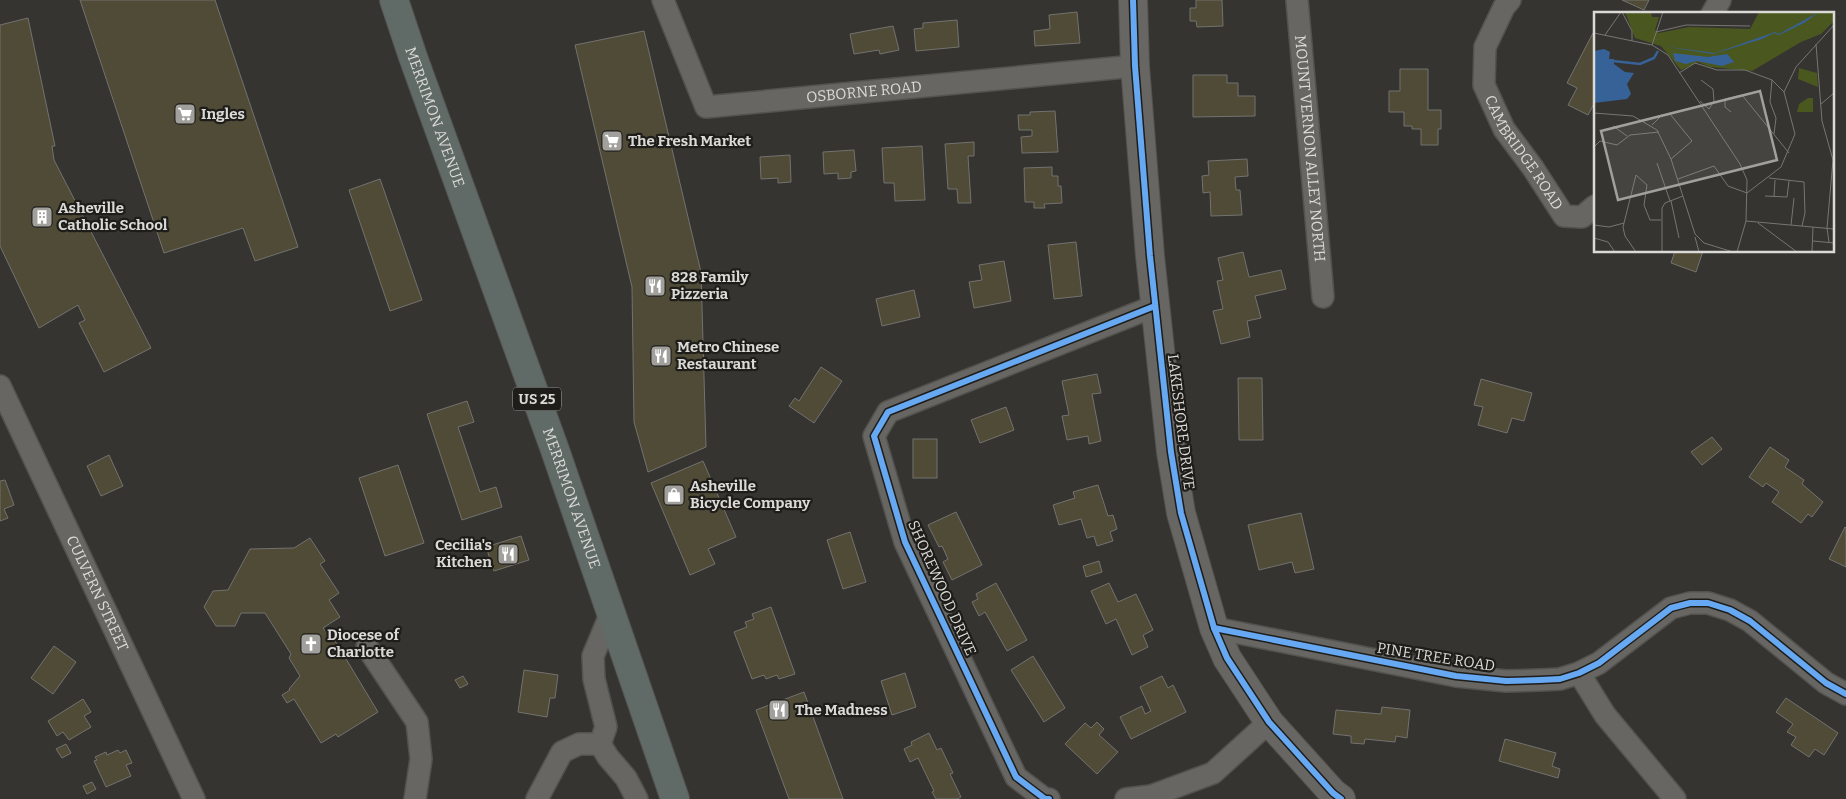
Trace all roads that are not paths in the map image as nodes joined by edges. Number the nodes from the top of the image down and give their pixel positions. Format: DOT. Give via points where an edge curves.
graph roads {
  1 [pos="394,0"];
  2 [pos="663,0"];
  3 [pos="1133,0"];
  4 [pos="1297,0"];
  5 [pos="1510,0"];
  6 [pos="1720,0"];
  7 [pos="1713,12"];
  8 [pos="1135,66"];
  9 [pos="1594,207"];
  10 [pos="1323,297"];
  11 [pos="1155,306"];
  12 [pos="0,386"];
  13 [pos="611,612"];
  14 [pos="1214,628"];
  15 [pos="366,647"];
  16 [pos="1579,673"];
  17 [pos="1846,694"];
  18 [pos="1269,722"];
  19 [pos="600,744"];
  20 [pos="194,799"];
  21 [pos="415,799"];
  22 [pos="537,799"];
  23 [pos="637,799"];
  24 [pos="675,799"];
  25 [pos="1049,799"];
  26 [pos="1126,799"];
  27 [pos="1340,799"];
  28 [pos="1676,799"];
  1 -- 13 [label="main road, MERRIMON AVENUE / US 25"];
  2 -- 8 [label="street, OSBORNE ROAD" via="706,107"];
  3 -- 8 [label="street, LAKESHORE DRIVE"];
  4 -- 10 [label="street, MOUNT VERNON ALLEY NORTH"];
  5 -- 9 [label="street, CAMBRIDGE ROAD" via="1485,48 1484,85 1504,129 1564,216 1582,217"];
  6 -- 7 [label="street"];
  8 -- 11 [label="street, LAKESHORE DRIVE"];
  11 -- 14 [label="street, LAKESHORE DRIVE" via="1170,452 1181,513"];
  11 -- 25 [label="street, SHOREWOOD DRIVE" via="888,412 874,436 904,542 1016,777"];
  12 -- 20 [label="street, CULVERN STREET"];
  13 -- 19 [label="street" via="593,656 594,679 606,728"];
  13 -- 24 [label="main road, MERRIMON AVENUE / US 25"];
  14 -- 16 [label="street, PINE TREE ROAD" via="1456,676 1506,681 1560,679"];
  14 -- 18 [label="street, LAKESHORE DRIVE" via="1227,658"];
  15 -- 21 [label="street" via="417,722 421,759"];
  16 -- 17 [label="street, PINE TREE ROAD" via="1600,662 1671,608 1708,603 1750,621 1826,683"];
  16 -- 28 [label="street" via="1606,716"];
  18 -- 26 [label="street" via="1213,772 1151,796"];
  18 -- 27 [label="street, LAKESHORE DRIVE"];
  19 -- 22 [label="street" via="579,744 562,752"];
  19 -- 23 [label="street" via="626,778"];
}
